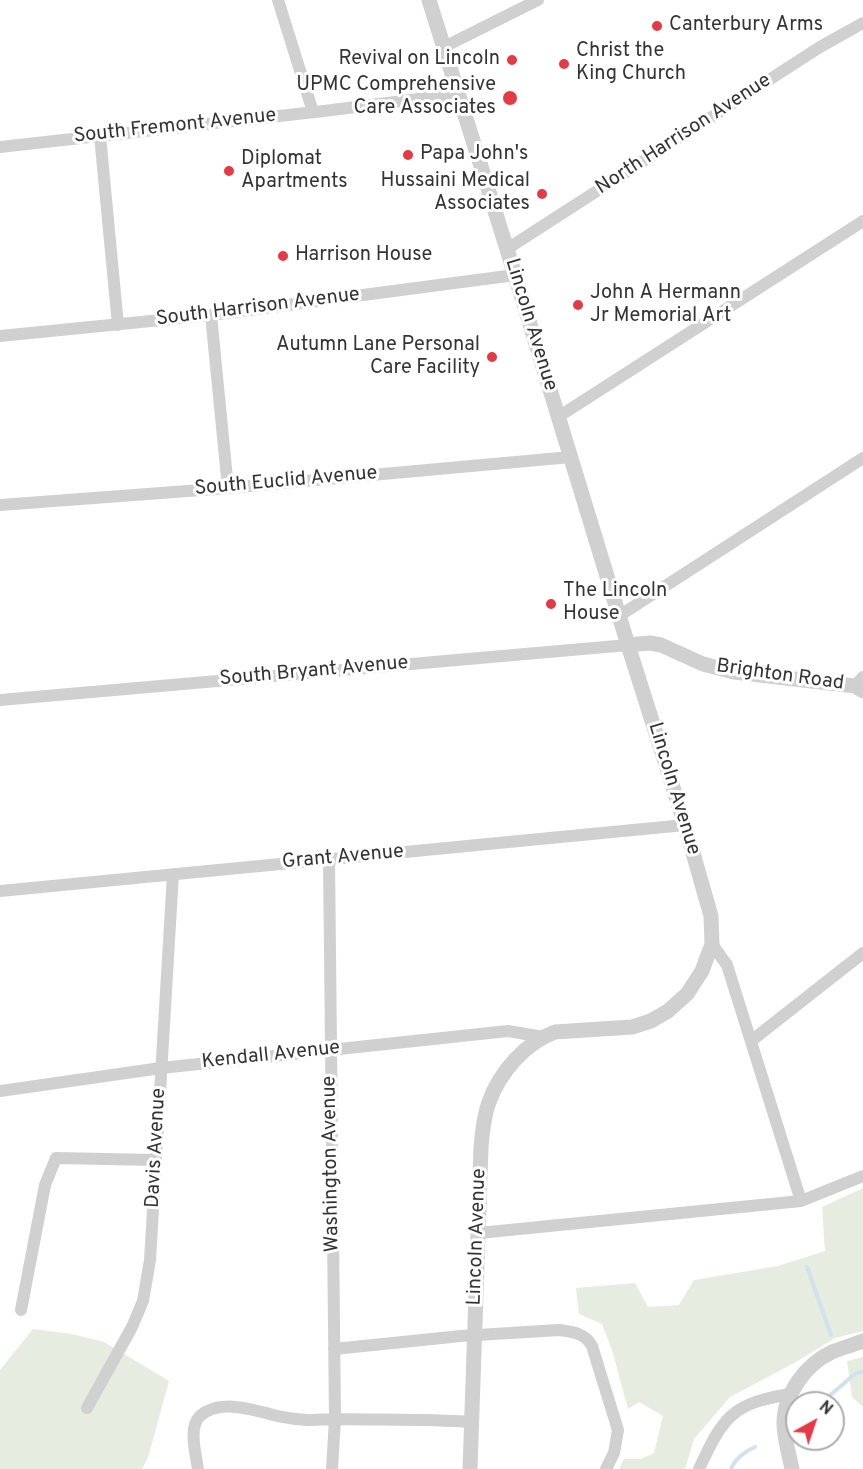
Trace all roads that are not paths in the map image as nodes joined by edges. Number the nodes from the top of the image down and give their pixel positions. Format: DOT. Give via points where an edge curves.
graph roads {
  1 [pos="278,0"];
  2 [pos="429,0"];
  3 [pos="538,0"];
  4 [pos="863,23"];
  5 [pos="444,47"];
  6 [pos="458,94"];
  7 [pos="313,112"];
  8 [pos="100,136"];
  9 [pos="0,147"];
  10 [pos="863,221"];
  11 [pos="507,249"];
  12 [pos="515,275"];
  13 [pos="211,315"];
  14 [pos="118,325"];
  15 [pos="0,336"];
  16 [pos="558,417"];
  17 [pos="571,457"];
  18 [pos="863,458"];
  19 [pos="228,488"];
  20 [pos="0,506"];
  21 [pos="620,616"];
  22 [pos="628,645"];
  23 [pos="860,685"];
  24 [pos="0,700"];
  25 [pos="685,825"];
  26 [pos="329,860"];
  27 [pos="173,874"];
  28 [pos="0,891"];
  29 [pos="712,944"];
  30 [pos="863,954"];
  31 [pos="543,1037"];
  32 [pos="751,1041"];
  33 [pos="331,1049"];
  34 [pos="161,1068"];
  35 [pos="0,1091"];
  36 [pos="156,1160"];
  37 [pos="863,1176"];
  38 [pos="801,1201"];
  39 [pos="479,1233"];
  40 [pos="21,1311"];
  41 [pos="474,1335"];
  42 [pos="863,1341"];
  43 [pos="334,1349"];
  44 [pos="792,1391"];
  45 [pos="785,1395"];
  46 [pos="87,1408"];
  47 [pos="335,1419"];
  48 [pos="471,1422"];
  49 [pos="789,1451"];
  50 [pos="198,1469"];
  51 [pos="332,1469"];
  52 [pos="470,1469"];
  53 [pos="606,1469"];
  54 [pos="699,1469"];
  55 [pos="792,1469"];
  1 -- 7 [label="street"];
  2 -- 5 [label="street, Lincoln Avenue"];
  3 -- 5 [label="street"];
  4 -- 11 [label="street, North Harrison Avenue"];
  5 -- 6 [label="street, Lincoln Avenue"];
  6 -- 7 [label="street, South Fremont Avenue"];
  6 -- 11 [label="street, Lincoln Avenue"];
  7 -- 8 [label="street, South Fremont Avenue"];
  8 -- 9 [label="street, South Fremont Avenue"];
  8 -- 14 [label="street"];
  10 -- 16 [label="street"];
  11 -- 12 [label="street, Lincoln Avenue"];
  12 -- 13 [label="street, South Harrison Avenue"];
  12 -- 16 [label="street, Lincoln Avenue"];
  13 -- 14 [label="street, South Harrison Avenue"];
  13 -- 19 [label="street"];
  14 -- 15 [label="street, South Harrison Avenue"];
  16 -- 17 [label="street, Lincoln Avenue"];
  17 -- 19 [label="street, South Euclid Avenue"];
  17 -- 21 [label="street, Lincoln Avenue"];
  18 -- 21 [label="street"];
  19 -- 20 [label="street, South Euclid Avenue"];
  21 -- 22 [label="street, Lincoln Avenue"];
  22 -- 23 [label="street, Brighton Road" via="661,645 703,664 734,672"];
  22 -- 24 [label="street, South Bryant Avenue"];
  22 -- 25 [label="street, Lincoln Avenue"];
  25 -- 26 [label="street, Grant Avenue"];
  25 -- 29 [label="street, Lincoln Avenue" via="711,916"];
  26 -- 27 [label="street, Grant Avenue"];
  26 -- 33 [label="street, Washington Avenue"];
  27 -- 28 [label="street, Grant Avenue"];
  27 -- 34 [label="street, Davis Avenue"];
  29 -- 31 [label="street, Lincoln Avenue" via="702,971 687,994 668,1011 632,1027 555,1032"];
  29 -- 32 [label="street" via="727,965"];
  30 -- 32 [label="street"];
  31 -- 33 [label="street, Kendall Avenue" via="508,1031"];
  31 -- 39 [label="street, Lincoln Avenue" via="502,1076 488,1104 481,1148"];
  32 -- 38 [label="street"];
  33 -- 34 [label="street, Kendall Avenue"];
  33 -- 43 [label="street, Washington Avenue"];
  34 -- 35 [label="street, Kendall Avenue"];
  34 -- 36 [label="street, Davis Avenue"];
  36 -- 40 [label="street" via="56,1158 45,1185"];
  36 -- 46 [label="street, Davis Avenue" via="150,1260 143,1301"];
  37 -- 38 [label="street"];
  38 -- 39 [label="street"];
  39 -- 41 [label="street, Lincoln Avenue"];
  41 -- 43 [label="street"];
  41 -- 48 [label="street, Lincoln Avenue"];
  41 -- 53 [label="street" via="559,1330 584,1335 589,1340 618,1430"];
  42 -- 44 [label="street" via="817,1362"];
  43 -- 47 [label="street, Washington Avenue"];
  45 -- 54 [label="street" via="768,1397 735,1412 717,1434"];
  47 -- 48 [label="street"];
  47 -- 50 [label="street" via="304,1420 243,1407 219,1407 200,1416 194,1427"];
  47 -- 51 [label="street, Washington Avenue"];
  48 -- 52 [label="street, Lincoln Avenue"];
  49 -- 55 [label="street"];
}
